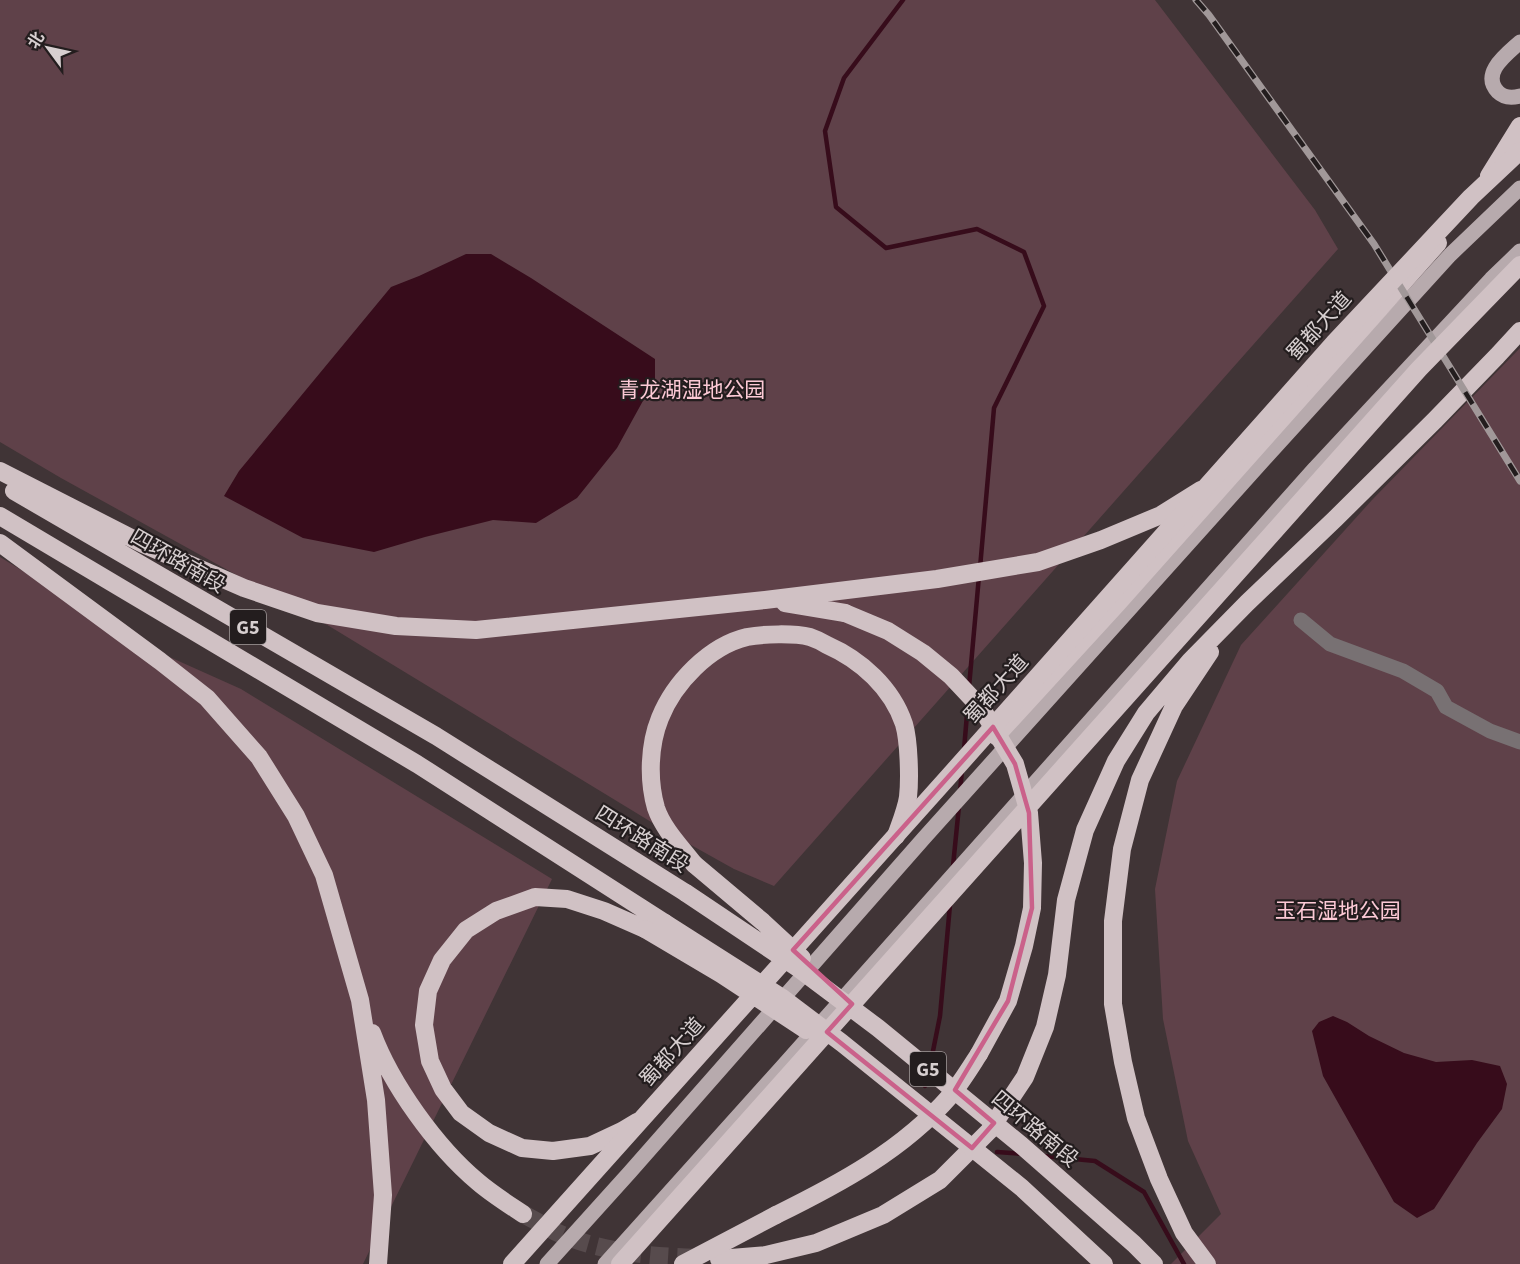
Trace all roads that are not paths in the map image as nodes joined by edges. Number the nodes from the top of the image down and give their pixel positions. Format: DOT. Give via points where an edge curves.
graph roads {
  1 [pos="1520,42"];
  2 [pos="1520,96"];
  3 [pos="1520,126"];
  4 [pos="1520,151"];
  5 [pos="1520,188"];
  6 [pos="1520,251"];
  7 [pos="1520,265"];
  8 [pos="1520,331"];
  9 [pos="1240,465"];
  10 [pos="0,471"];
  11 [pos="0,482"];
  12 [pos="63,512"];
  13 [pos="0,516"];
  14 [pos="0,543"];
  15 [pos="765,600"];
  16 [pos="1247,603"];
  17 [pos="1300,620"];
  18 [pos="1520,742"];
  19 [pos="891,851"];
  20 [pos="360,1000"];
  21 [pos="878,1028"];
  22 [pos="915,1101"];
  23 [pos="662,1106"];
  24 [pos="523,1214"];
  25 [pos="719,1258"];
  26 [pos="378,1264"];
  27 [pos="512,1264"];
  28 [pos="519,1264"];
  29 [pos="547,1264"];
  30 [pos="605,1264"];
  31 [pos="620,1264"];
  32 [pos="683,1264"];
  33 [pos="1104,1264"];
  34 [pos="1154,1264"];
  35 [pos="1207,1264"];
  1 -- 2 [label="main road" via="1498,63 1492,83 1503,96"];
  3 -- 9 [label="highway" via="1456,223"];
  4 -- 27 [label="highway, 蜀都大道, bridge" via="1471,197 1334,343"];
  5 -- 29 [label="main road" via="1450,255 1251,474"];
  6 -- 30 [label="main road" via="1315,468"];
  7 -- 31 [label="highway, bridge" via="1419,369"];
  8 -- 16 [label="highway" via="1402,453"];
  9 -- 15 [label="highway" via="1161,514 1038,562"];
  9 -- 19 [label="highway"];
  10 -- 12 [label="highway"];
  11 -- 12 [label="highway, G5"];
  12 -- 15 [label="highway" via="244,588 317,613 396,626 476,630"];
  12 -- 21 [label="highway, 四环路南段 / G5, bridge" via="436,736 686,894 798,968"];
  13 -- 22 [label="highway, G5, bridge" via="417,764 781,998"];
  14 -- 20 [label="highway" via="207,698 259,757 296,816 324,875"];
  15 -- 32 [label="highway, bridge" via="845,614 888,631 951,676 982,709 1015,764 1029,813 1032,908 1008,1001 980,1054 951,1095 917,1130 866,1167"];
  16 -- 25 [label="highway" via="1146,713 1116,761 1085,830 1066,900 1057,975 1045,1026 1025,1077 989,1131 940,1180 883,1215 816,1243 766,1255"];
  16 -- 35 [label="highway" via="1174,706 1140,780 1122,849 1113,921 1113,1004 1136,1118 1179,1222"];
  17 -- 18 [label="street" via="1330,644 1403,671 1437,691 1446,707"];
  19 -- 21 [label="highway, bridge" via="908,798 904,725 891,698 868,670 811,637 776,634 746,637 718,650 694,668 659,719 651,753 657,809 669,833 694,864"];
  19 -- 23 [label="highway"];
  20 -- 24 [label="highway" via="379,1050 399,1087 434,1136 477,1182"];
  20 -- 26 [label="highway" via="376,1100 383,1195"];
  21 -- 34 [label="highway, 四环路南段 / G5, bridge" via="1021,1144"];
  22 -- 23 [label="highway, bridge" via="721,974 645,929 604,910 567,899 535,897 496,911 466,930 442,960 428,991 424,1025 430,1061 443,1089 461,1113 489,1133 522,1148 553,1151 590,1146"];
  22 -- 33 [label="highway, G5, bridge" via="1022,1188"];
  23 -- 28 [label="highway"];
}
